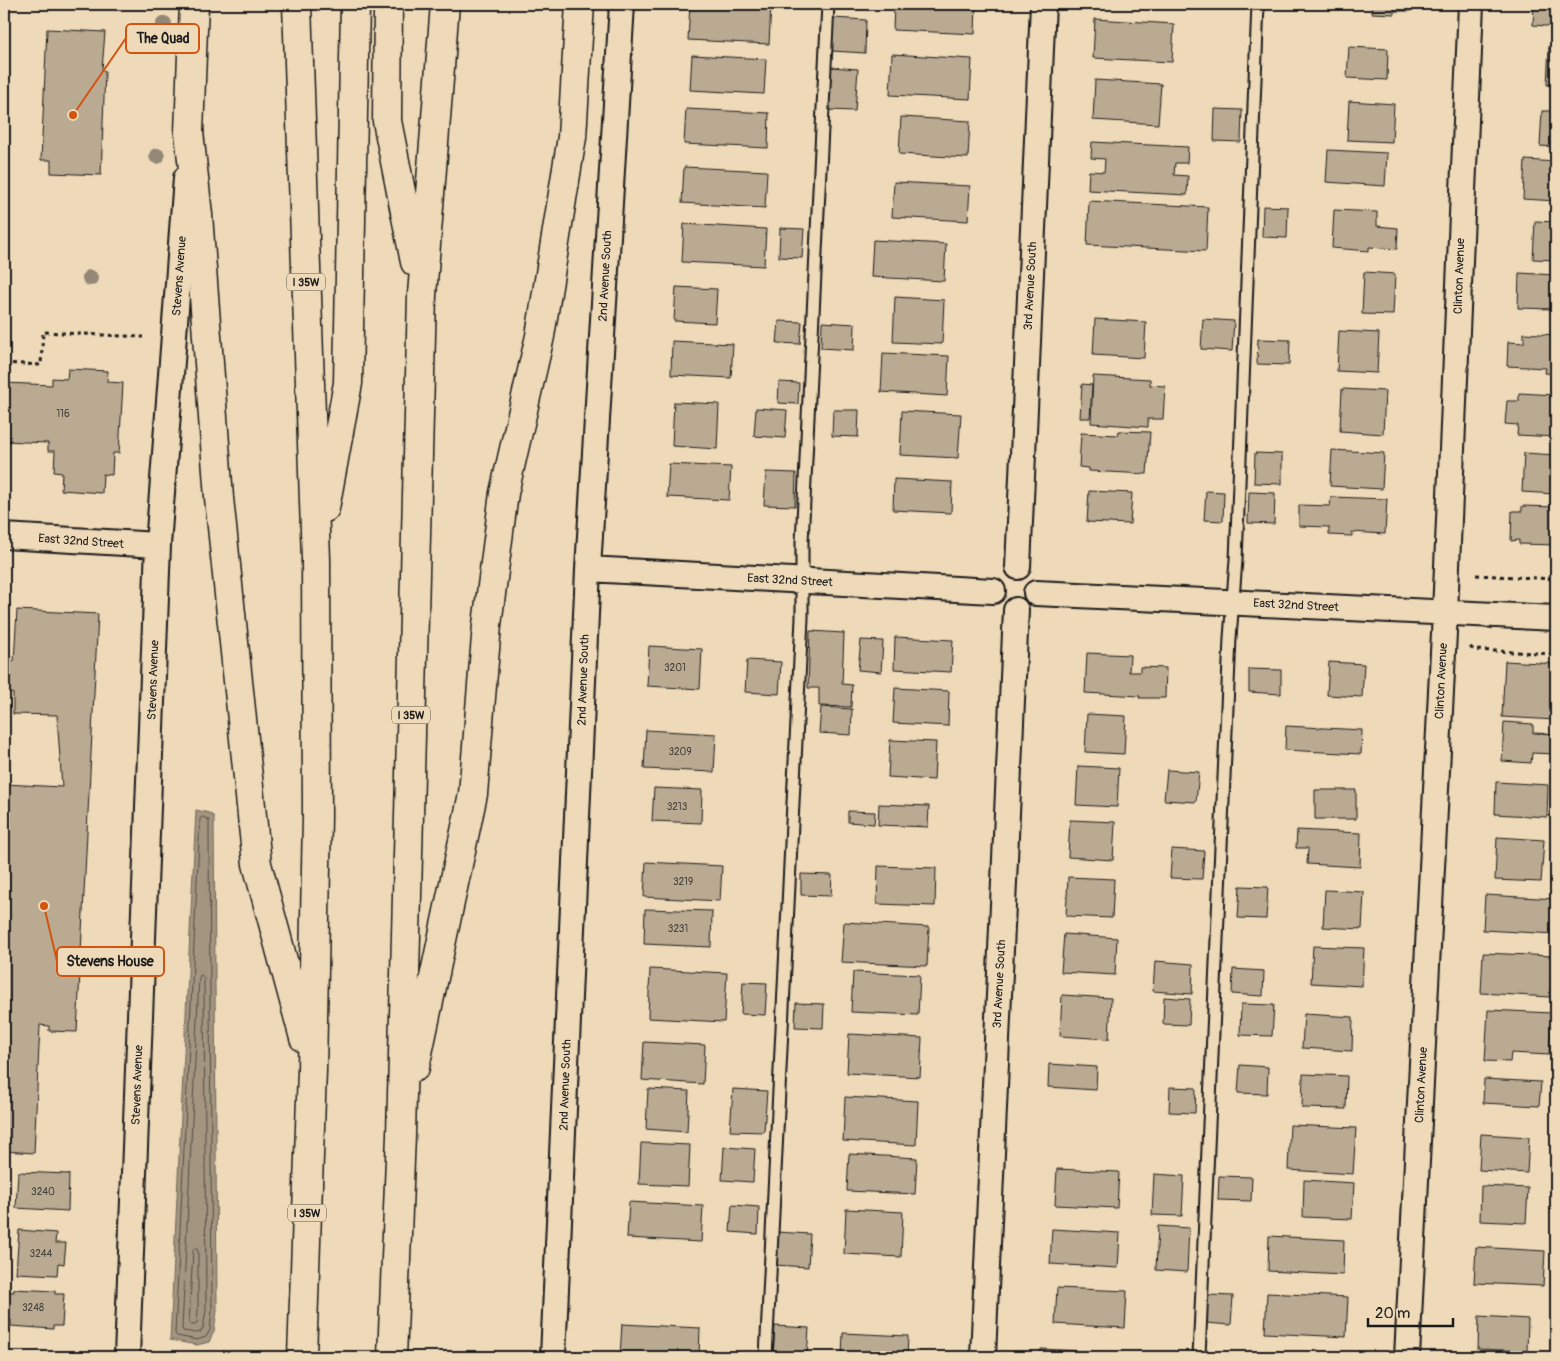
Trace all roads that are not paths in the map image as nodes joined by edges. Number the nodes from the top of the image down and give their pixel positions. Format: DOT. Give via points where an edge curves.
graph roads {
  1 [pos="194,4"];
  2 [pos="297,4"];
  3 [pos="355,4"];
  4 [pos="388,4"];
  5 [pos="444,4"];
  6 [pos="580,4"];
  7 [pos="622,4"];
  8 [pos="828,4"];
  9 [pos="1043,4"];
  10 [pos="1258,4"];
  11 [pos="1471,4"];
  12 [pos="189,132"];
  13 [pos="422,295"];
  14 [pos="4,536"];
  15 [pos="158,545"];
  16 [pos="316,560"];
  17 [pos="1018,567"];
  18 [pos="588,569"];
  19 [pos="802,580"];
  20 [pos="993,590"];
  21 [pos="1036,593"];
  22 [pos="1232,602"];
  23 [pos="1016,610"];
  24 [pos="1445,613"];
  25 [pos="1556,618"];
  26 [pos="312,1070"];
  27 [pos="401,1134"];
  28 [pos="127,1357"];
  29 [pos="302,1357"];
  30 [pos="392,1357"];
  31 [pos="553,1357"];
  32 [pos="766,1357"];
  33 [pos="983,1357"];
  34 [pos="1199,1357"];
  35 [pos="1407,1357"];
  1 -- 12 [label="main road, Stevens Avenue"];
  2 -- 16 [label="main road, I 35W"];
  3 -- 16 [label="main road" via="348,383"];
  4 -- 13 [label="main road" via="387,121"];
  5 -- 13 [label="main road, I 35W"];
  6 -- 27 [label="main road" via="572,137 540,336 504,493 473,794"];
  7 -- 18 [label="street, 2nd Avenue South"];
  8 -- 19 [label="lane"];
  9 -- 17 [label="street, 3rd Avenue South"];
  10 -- 22 [label="lane"];
  11 -- 24 [label="street, Clinton Avenue"];
  12 -- 15 [label="street, Stevens Avenue"];
  12 -- 26 [label="main road" via="219,498 257,864"];
  13 -- 27 [label="main road, I 35W"];
  14 -- 15 [label="street, East 32nd Street"];
  15 -- 28 [label="street, Stevens Avenue"];
  16 -- 26 [label="main road, I 35W" via="317,817"];
  17 -- 20 [label="street" via="1000,573"];
  17 -- 21 [label="street" via="1034,579"];
  18 -- 19 [label="street, East 32nd Street"];
  18 -- 31 [label="street, 2nd Avenue South"];
  19 -- 20 [label="street, East 32nd Street"];
  19 -- 32 [label="lane"];
  20 -- 23 [label="street" via="998,602"];
  21 -- 22 [label="street, East 32nd Street"];
  21 -- 23 [label="street" via="1028,605"];
  22 -- 24 [label="street, East 32nd Street"];
  22 -- 34 [label="lane"];
  23 -- 33 [label="street, 3rd Avenue South"];
  24 -- 25 [label="street, East 32nd Street"];
  24 -- 35 [label="street, Clinton Avenue"];
  26 -- 29 [label="main road, I 35W"];
  27 -- 30 [label="main road, I 35W"];
}
